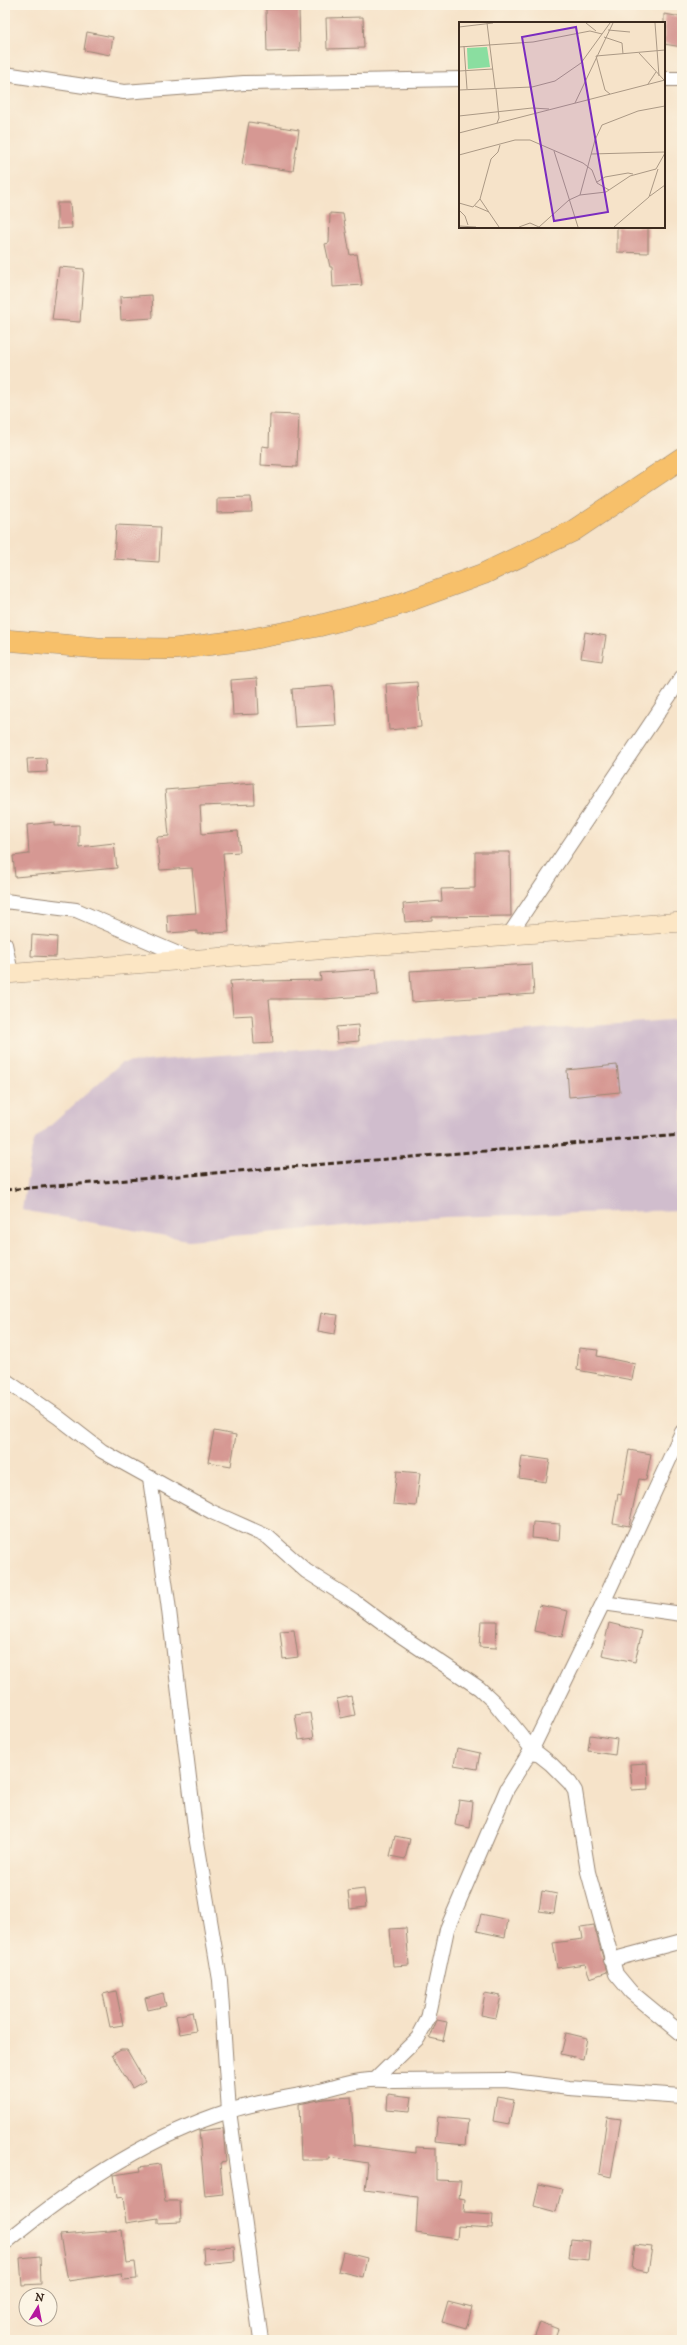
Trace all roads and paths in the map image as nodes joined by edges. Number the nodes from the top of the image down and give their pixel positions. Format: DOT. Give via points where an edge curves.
graph roads {
  1 [pos="5,74"];
  2 [pos="459,79"];
  3 [pos="665,79"];
  4 [pos="682,79"];
  5 [pos="682,458"];
  6 [pos="14,641"];
  7 [pos="682,677"];
  8 [pos="5,901"];
  9 [pos="682,922"];
  10 [pos="509,935"];
  11 [pos="5,944"];
  12 [pos="190,960"];
  13 [pos="8,973"];
  14 [pos="5,1380"];
  15 [pos="682,1432"];
  16 [pos="150,1479"];
  17 [pos="603,1602"];
  18 [pos="682,1614"];
  19 [pos="532,1749"];
  20 [pos="682,1941"];
  21 [pos="611,1960"];
  22 [pos="682,2034"];
  23 [pos="377,2078"];
  24 [pos="682,2096"];
  25 [pos="229,2111"];
  26 [pos="5,2243"];
  27 [pos="261,2340"];
  1 -- 2 [label="street" via="124,92 266,82"];
  3 -- 4 [label="street"];
  5 -- 6 [label="main road" via="574,532 482,574 395,606 318,626 246,640 174,648 98,648"];
  7 -- 10 [label="street"];
  8 -- 12 [label="street" via="76,910"];
  9 -- 10 [label="street"];
  10 -- 12 [label="street"];
  11 -- 13 [label="street"];
  12 -- 13 [label="street"];
  14 -- 16 [label="street" via="102,1451"];
  15 -- 17 [label="street"];
  16 -- 19 [label="street" via="212,1512 268,1537 306,1571 479,1688 494,1702"];
  16 -- 25 [label="street" via="168,1602 196,1836 220,1980"];
  17 -- 18 [label="street"];
  17 -- 19 [label="street"];
  19 -- 21 [label="street" via="551,1764 575,1791 588,1872"];
  19 -- 23 [label="street" via="507,1789 458,1902 443,1947 428,2018 418,2038"];
  20 -- 21 [label="street"];
  21 -- 22 [label="street" via="622,1983"];
  23 -- 24 [label="street" via="392,2081 505,2080 576,2089"];
  23 -- 25 [label="street"];
  25 -- 26 [label="street" via="126,2156"];
  25 -- 27 [label="street"];
}
